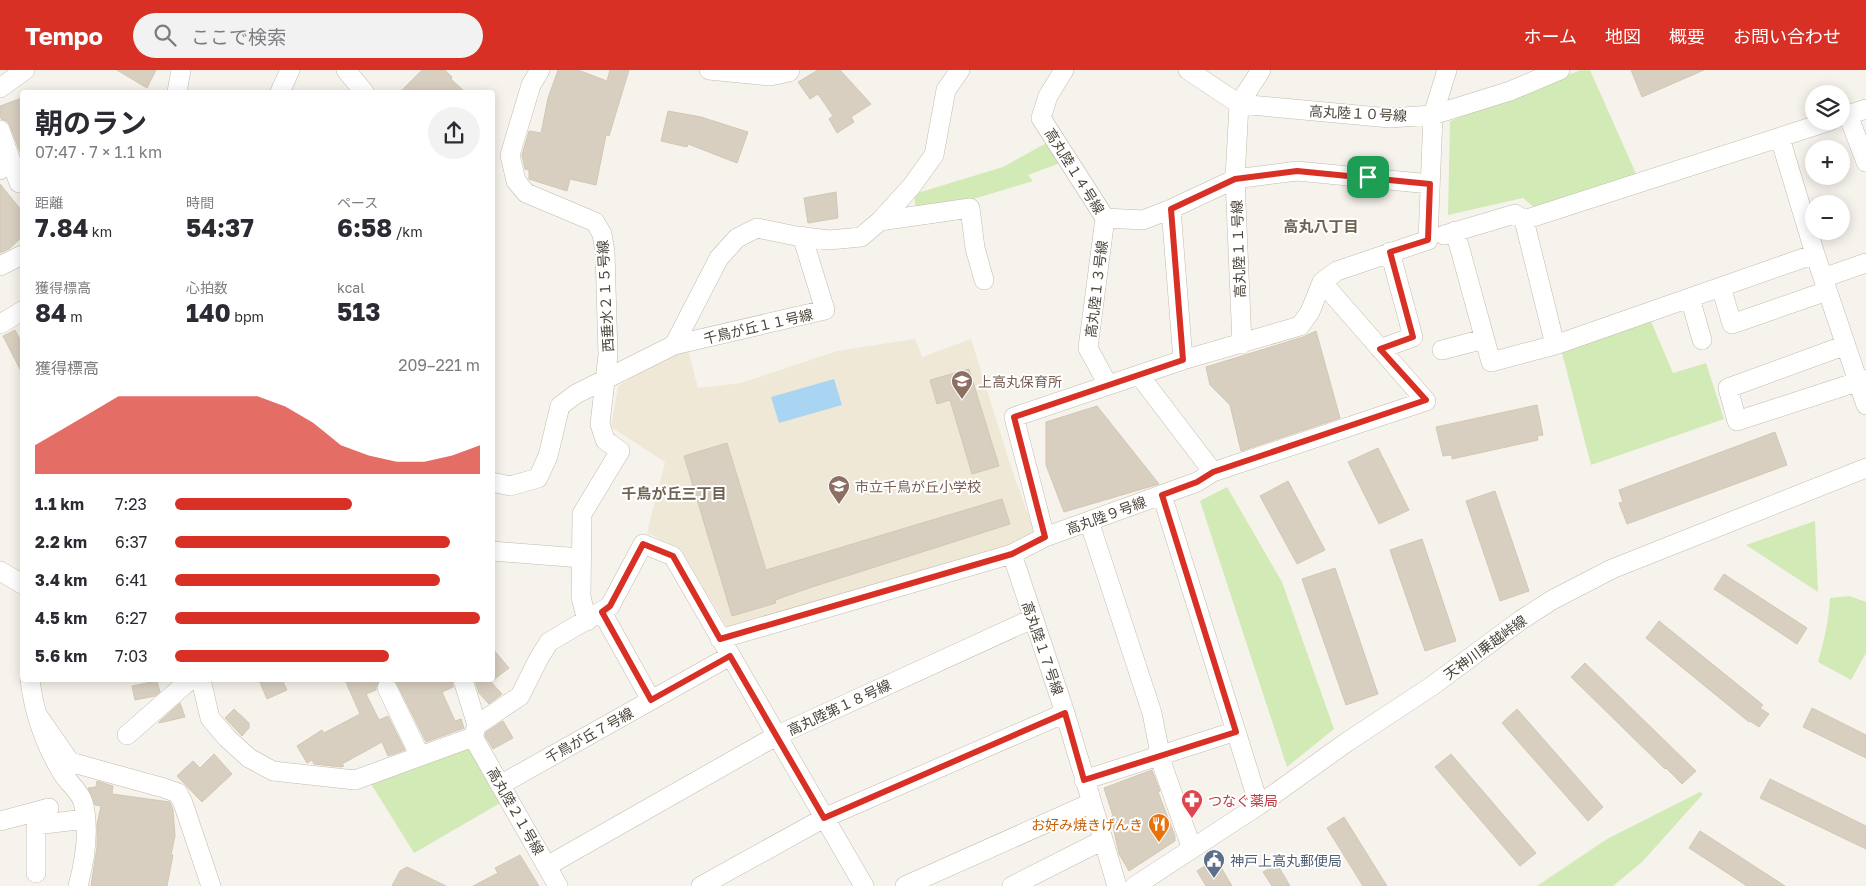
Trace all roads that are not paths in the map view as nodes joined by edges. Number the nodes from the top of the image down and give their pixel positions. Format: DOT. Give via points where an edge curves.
graph roads {
  1 [pos="25,70"];
  2 [pos="181,70"];
  3 [pos="290,70"];
  4 [pos="346,70"];
  5 [pos="540,70"];
  6 [pos="709,70"];
  7 [pos="790,70"];
  8 [pos="960,70"];
  9 [pos="1064,70"];
  10 [pos="1188,70"];
  11 [pos="1261,70"];
  12 [pos="1447,70"];
  13 [pos="1560,70"];
  14 [pos="0,88"];
  15 [pos="177,90"];
  16 [pos="282,90"];
  17 [pos="362,90"];
  18 [pos="1240,104"];
  19 [pos="1852,114"];
  20 [pos="1433,115"];
  21 [pos="0,130"];
  22 [pos="1805,130"];
  23 [pos="1780,138"];
  24 [pos="1866,162"];
  25 [pos="6,165"];
  26 [pos="1235,179"];
  27 [pos="19,183"];
  28 [pos="1430,184"];
  29 [pos="1171,209"];
  30 [pos="1105,218"];
  31 [pos="1524,220"];
  32 [pos="880,221"];
  33 [pos="1455,231"];
  34 [pos="802,236"];
  35 [pos="1428,240"];
  36 [pos="1390,252"];
  37 [pos="1815,254"];
  38 [pos="20,256"];
  39 [pos="1866,263"];
  40 [pos="0,266"];
  41 [pos="984,280"];
  42 [pos="1322,282"];
  43 [pos="1825,284"];
  44 [pos="1722,287"];
  45 [pos="1690,298"];
  46 [pos="20,312"];
  47 [pos="0,324"];
  48 [pos="1484,339"];
  49 [pos="1702,340"];
  50 [pos="1242,344"];
  51 [pos="674,345"];
  52 [pos="1555,345"];
  53 [pos="1846,345"];
  54 [pos="1380,349"];
  55 [pos="1442,350"];
  56 [pos="1183,360"];
  57 [pos="1138,375"];
  58 [pos="606,380"];
  59 [pos="1862,380"];
  60 [pos="1108,384"];
  61 [pos="1866,405"];
  62 [pos="1866,468"];
  63 [pos="1213,472"];
  64 [pos="495,483"];
  65 [pos="1162,495"];
  66 [pos="1089,521"];
  67 [pos="1045,537"];
  68 [pos="495,551"];
  69 [pos="1012,554"];
  70 [pos="582,558"];
  71 [pos="0,571"];
  72 [pos="20,583"];
  73 [pos="594,617"];
  74 [pos="1032,619"];
  75 [pos="720,639"];
  76 [pos="730,656"];
  77 [pos="30,682"];
  78 [pos="188,682"];
  79 [pos="201,682"];
  80 [pos="463,682"];
  81 [pos="387,688"];
  82 [pos="651,700"];
  83 [pos="1065,713"];
  84 [pos="38,716"];
  85 [pos="475,731"];
  86 [pos="1236,732"];
  87 [pos="127,735"];
  88 [pos="776,736"];
  89 [pos="420,756"];
  90 [pos="1160,757"];
  91 [pos="1084,780"];
  92 [pos="500,785"];
  93 [pos="1091,803"];
  94 [pos="1259,805"];
  95 [pos="49,808"];
  96 [pos="824,818"];
  97 [pos="84,820"];
  98 [pos="0,821"];
  99 [pos="1103,840"];
  100 [pos="1192,849"];
  101 [pos="547,866"];
  102 [pos="36,873"];
  103 [pos="1144,884"];
  104 [pos="78,886"];
  105 [pos="211,886"];
  106 [pos="557,886"];
  107 [pos="701,886"];
  108 [pos="864,886"];
  109 [pos="905,886"];
  110 [pos="1012,886"];
  111 [pos="1117,886"];
  1 -- 14 [label="street"];
  2 -- 15 [label="street"];
  3 -- 16 [label="street"];
  4 -- 17 [label="street"];
  5 -- 58 [label="street, 西垂水２１５号線" via="531,85 510,154 516,181 526,193 594,222 602,234 608,354"];
  6 -- 7 [label="street" via="770,76"];
  8 -- 32 [label="street" via="946,90 934,155"];
  9 -- 30 [label="street, 高丸陸１４号線" via="1048,96 1041,118"];
  10 -- 18 [label="street, 高丸陸１０号線"];
  11 -- 18 [label="street, 高丸陸１１号線"];
  12 -- 20 [label="street"];
  13 -- 20 [label="street, 高丸陸１０号線" via="1510,91"];
  18 -- 20 [label="street, 高丸陸１０号線" via="1390,118"];
  18 -- 26 [label="street, 高丸陸１１号線"];
  19 -- 24 [label="street"];
  20 -- 28 [label="street"];
  21 -- 25 [label="street"];
  22 -- 23 [label="street"];
  23 -- 31 [label="street"];
  23 -- 37 [label="street"];
  25 -- 27 [label="street"];
  26 -- 28 [label="street" via="1297,171"];
  26 -- 29 [label="street"];
  26 -- 50 [label="street, 高丸陸１１号線"];
  28 -- 35 [label="street"];
  29 -- 30 [label="street" via="1143,220"];
  29 -- 56 [label="street"];
  30 -- 60 [label="street, 高丸陸１３号線" via="1088,348"];
  31 -- 33 [label="street" via="1515,214"];
  31 -- 52 [label="street"];
  32 -- 34 [label="street" via="860,237 829,240"];
  32 -- 41 [label="street" via="970,208 975,248"];
  33 -- 35 [label="street"];
  33 -- 48 [label="street"];
  34 -- 51 [label="street" via="757,228 737,238 719,258"];
  34 -- 51 [label="street, 千鳥が丘１１号線" via="826,310"];
  35 -- 36 [label="street"];
  36 -- 42 [label="street" via="1337,271"];
  36 -- 54 [label="street" via="1413,337"];
  37 -- 43 [label="street"];
  37 -- 44 [label="street"];
  38 -- 40 [label="street"];
  39 -- 43 [label="street"];
  42 -- 50 [label="street" via="1310,312 1300,326"];
  42 -- 54 [label="street, 高丸陸９号線"];
  43 -- 44 [label="street" via="1732,324"];
  43 -- 53 [label="street"];
  44 -- 45 [label="street"];
  45 -- 49 [label="street"];
  45 -- 52 [label="street"];
  46 -- 47 [label="street"];
  48 -- 52 [label="street" via="1491,362"];
  48 -- 55 [label="street"];
  50 -- 56 [label="street"];
  51 -- 58 [label="street"];
  53 -- 59 [label="street"];
  53 -- 59 [label="street" via="1728,388 1737,421"];
  54 -- 63 [label="street, 高丸陸９号線" via="1426,400"];
  56 -- 57 [label="street"];
  57 -- 60 [label="street"];
  57 -- 63 [label="street"];
  58 -- 64 [label="street" via="576,394 560,406 548,456 538,478 510,486"];
  58 -- 70 [label="street, 西垂水２１５号線" via="600,424 605,440 620,451 582,514"];
  59 -- 61 [label="street"];
  60 -- 67 [label="street" via="1014,417"];
  62 -- 94 [label="street, 天神川乗越峠線" via="1586,581 1521,620 1432,686"];
  63 -- 65 [label="street, 高丸陸９号線" via="1197,482"];
  65 -- 66 [label="street, 高丸陸９号線"];
  65 -- 86 [label="street"];
  66 -- 67 [label="street, 高丸陸９号線"];
  66 -- 90 [label="street" via="1152,713"];
  67 -- 69 [label="street, 高丸陸９号線"];
  68 -- 70 [label="street"];
  69 -- 74 [label="street, 高丸陸１７号線"];
  69 -- 75 [label="street, 高丸陸９号線"];
  70 -- 73 [label="street" via="581,597"];
  71 -- 72 [label="street"];
  73 -- 75 [label="street" via="610,606 643,544 673,556"];
  73 -- 82 [label="street"];
  73 -- 85 [label="street" via="549,642 520,696"];
  74 -- 83 [label="street, 高丸陸１７号線"];
  74 -- 88 [label="street, 高丸陸第１８号線"];
  75 -- 76 [label="street"];
  76 -- 82 [label="street, 千鳥が丘７号線"];
  76 -- 88 [label="street"];
  77 -- 84 [label="street"];
  78 -- 87 [label="street"];
  79 -- 89 [label="street" via="210,718 249,758 273,771 354,780"];
  80 -- 85 [label="street, 高丸陸２１号線"];
  81 -- 89 [label="street"];
  82 -- 92 [label="street, 千鳥が丘７号線"];
  83 -- 91 [label="street, 高丸陸１７号線"];
  83 -- 96 [label="street"];
  84 -- 97 [label="street" via="61,772 82,801"];
  84 -- 105 [label="street" via="70,762 178,793"];
  85 -- 89 [label="street"];
  85 -- 92 [label="street, 高丸陸２１号線"];
  86 -- 90 [label="street"];
  86 -- 94 [label="street"];
  88 -- 96 [label="street"];
  88 -- 101 [label="street, 高丸陸第１８号線"];
  90 -- 91 [label="street"];
  90 -- 100 [label="street"];
  91 -- 93 [label="street, 高丸陸１７号線"];
  92 -- 101 [label="street, 高丸陸２１号線"];
  93 -- 99 [label="street, 高丸陸１７号線"];
  93 -- 109 [label="street"];
  94 -- 100 [label="street, 天神川乗越峠線"];
  95 -- 98 [label="street"];
  96 -- 107 [label="street"];
  96 -- 108 [label="street"];
  97 -- 102 [label="street" via="36,824"];
  97 -- 104 [label="street" via="83,868"];
  99 -- 110 [label="street"];
  99 -- 111 [label="street, 高丸陸１７号線"];
  100 -- 103 [label="street, 天神川乗越峠線"];
  101 -- 106 [label="street, 高丸陸２１号線"];
}
